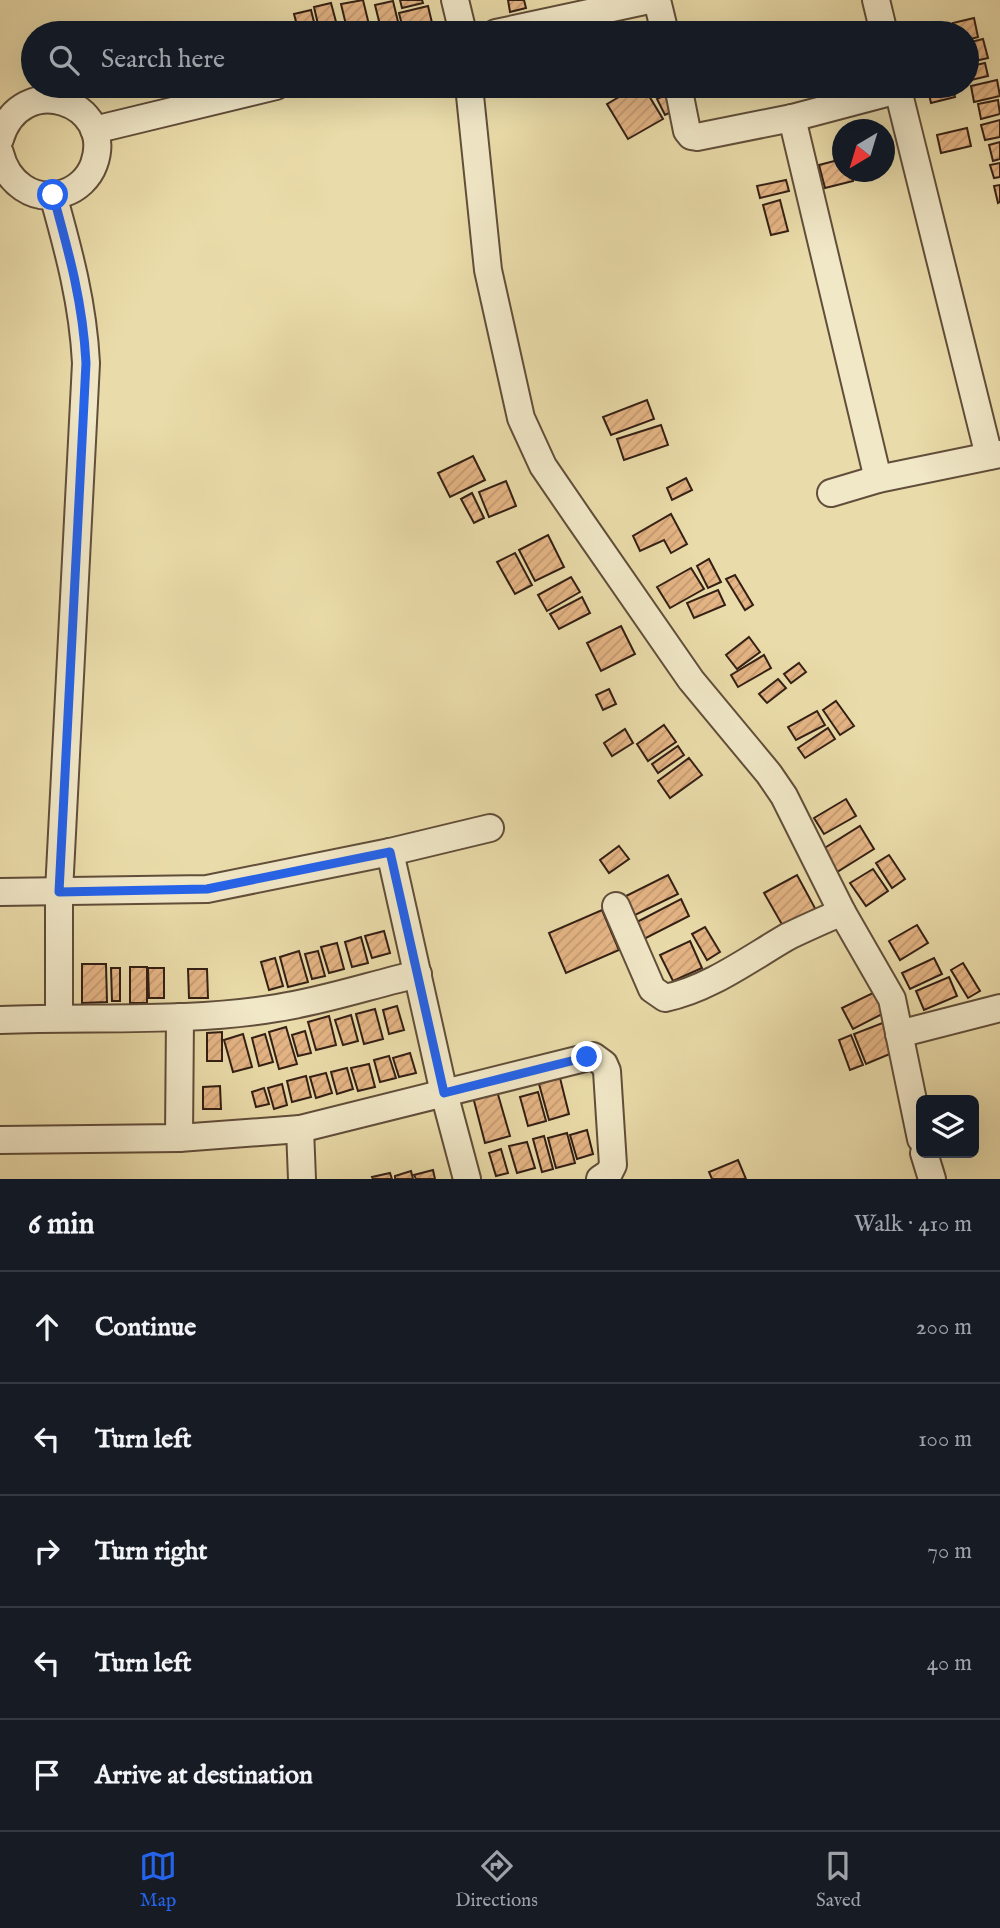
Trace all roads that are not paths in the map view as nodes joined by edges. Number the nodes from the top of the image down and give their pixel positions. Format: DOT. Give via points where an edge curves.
graph roads {
  1 [pos="456,0"];
  2 [pos="649,0"];
  3 [pos="657,0"];
  4 [pos="876,0"];
  5 [pos="460,21"];
  6 [pos="552,21"];
  7 [pos="662,21"];
  8 [pos="881,21"];
  9 [pos="226,98"];
  10 [pos="470,98"];
  11 [pos="680,98"];
  12 [pos="863,98"];
  13 [pos="901,98"];
  14 [pos="792,118"];
  15 [pos="94,130"];
  16 [pos="0,139"];
  17 [pos="0,153"];
  18 [pos="53,195"];
  19 [pos="994,455"];
  20 [pos="878,479"];
  21 [pos="831,493"];
  22 [pos="490,828"];
  23 [pos="390,852"];
  24 [pos="0,892"];
  25 [pos="59,892"];
  26 [pos="616,906"];
  27 [pos="842,912"];
  28 [pos="418,974"];
  29 [pos="1000,1008"];
  30 [pos="59,1017"];
  31 [pos="180,1017"];
  32 [pos="0,1020"];
  33 [pos="899,1034"];
  34 [pos="444,1093"];
  35 [pos="916,1115"];
  36 [pos="300,1129"];
  37 [pos="179,1138"];
  38 [pos="0,1140"];
  39 [pos="926,1158"];
  40 [pos="302,1179"];
  41 [pos="467,1179"];
  42 [pos="600,1179"];
  43 [pos="932,1179"];
  1 -- 5 [label="street"];
  2 -- 6 [label="street"];
  3 -- 7 [label="street"];
  4 -- 8 [label="street"];
  9 -- 15 [label="street"];
  10 -- 27 [label="street" via="488,270 521,418 543,466 667,646 784,796"];
  11 -- 14 [label="street" via="691,136"];
  12 -- 14 [label="street"];
  13 -- 19 [label="street"];
  14 -- 20 [label="street"];
  15 -- 16 [label="street" via="68,102 43,99 19,107"];
  15 -- 18 [label="street" via="96,155 86,178"];
  17 -- 18 [label="street" via="17,185"];
  18 -- 25 [label="street" via="76,279 86,363"];
  19 -- 20 [label="street"];
  20 -- 21 [label="street"];
  22 -- 23 [label="street"];
  23 -- 25 [label="street" via="207,889"];
  23 -- 28 [label="street"];
  24 -- 25 [label="street"];
  25 -- 30 [label="street"];
  26 -- 27 [label="street" via="652,989 665,998 733,970"];
  27 -- 33 [label="street" via="891,999"];
  28 -- 31 [label="street" via="280,1008"];
  28 -- 34 [label="street"];
  29 -- 33 [label="street"];
  30 -- 31 [label="street"];
  30 -- 32 [label="street"];
  31 -- 37 [label="street"];
  33 -- 35 [label="street"];
  34 -- 36 [label="street"];
  34 -- 41 [label="street"];
  34 -- 42 [label="street" via="587,1057 599,1059 607,1071 612,1165"];
  36 -- 37 [label="street"];
  36 -- 40 [label="street"];
  37 -- 38 [label="street"];
  39 -- 43 [label="street"];
}
